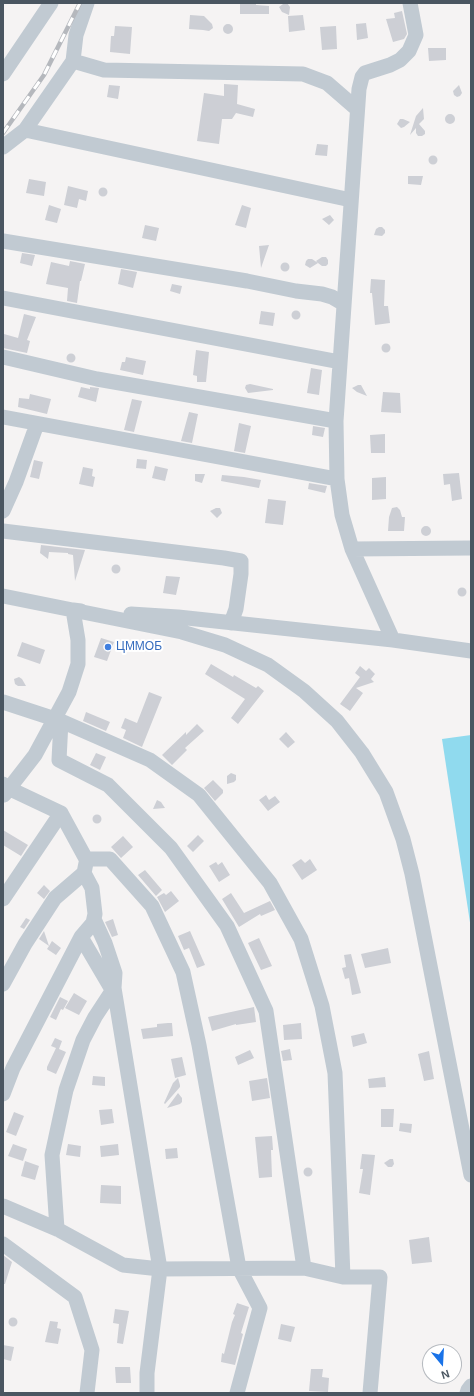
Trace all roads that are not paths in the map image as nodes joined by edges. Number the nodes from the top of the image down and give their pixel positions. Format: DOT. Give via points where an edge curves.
graph roads {
  1 [pos="51,3"];
  2 [pos="86,3"];
  3 [pos="410,3"];
  4 [pos="73,60"];
  5 [pos="3,74"];
  6 [pos="357,109"];
  7 [pos="25,130"];
  8 [pos="3,147"];
  9 [pos="351,200"];
  10 [pos="3,241"];
  11 [pos="3,298"];
  12 [pos="344,304"];
  13 [pos="3,357"];
  14 [pos="340,362"];
  15 [pos="3,418"];
  16 [pos="336,421"];
  17 [pos="37,424"];
  18 [pos="337,479"];
  19 [pos="10,480"];
  20 [pos="3,511"];
  21 [pos="3,531"];
  22 [pos="471,548"];
  23 [pos="352,549"];
  24 [pos="3,596"];
  25 [pos="73,610"];
  26 [pos="231,622"];
  27 [pos="393,640"];
  28 [pos="471,651"];
  29 [pos="3,702"];
  30 [pos="58,720"];
  31 [pos="5,789"];
  32 [pos="61,813"];
  33 [pos="85,866"];
  34 [pos="3,899"];
  35 [pos="94,919"];
  36 [pos="81,937"];
  37 [pos="3,984"];
  38 [pos="114,988"];
  39 [pos="3,1094"];
  40 [pos="471,1176"];
  41 [pos="3,1206"];
  42 [pos="57,1229"];
  43 [pos="3,1244"];
  44 [pos="239,1268"];
  45 [pos="304,1268"];
  46 [pos="160,1269"];
  47 [pos="343,1277"];
  48 [pos="471,1386"];
  49 [pos="87,1393"];
  50 [pos="147,1393"];
  51 [pos="237,1393"];
  52 [pos="370,1393"];
  53 [pos="467,1393"];
  1 -- 5 [label="street"];
  2 -- 4 [label="street" via="76,35"];
  3 -- 6 [label="street" via="416,35 409,51 400,60 365,73 359,89"];
  4 -- 6 [label="street" via="104,70 303,74 327,84"];
  4 -- 7 [label="street"];
  6 -- 9 [label="street"];
  7 -- 8 [label="street"];
  7 -- 9 [label="street"];
  9 -- 12 [label="street"];
  10 -- 12 [label="street" via="322,294"];
  11 -- 14 [label="street"];
  12 -- 14 [label="street"];
  13 -- 16 [label="street" via="97,379"];
  14 -- 16 [label="street"];
  15 -- 17 [label="street"];
  16 -- 18 [label="street"];
  17 -- 18 [label="street"];
  17 -- 19 [label="street"];
  18 -- 23 [label="street" via="342,515"];
  19 -- 20 [label="street"];
  21 -- 26 [label="street" via="240,561 241,574 236,609"];
  22 -- 23 [label="street"];
  23 -- 27 [label="street"];
  24 -- 25 [label="street"];
  25 -- 26 [label="street"];
  25 -- 30 [label="street" via="78,640 78,664"];
  25 -- 40 [label="street" via="182,632 226,645 268,665 304,691 332,716 362,753 386,792 405,846"];
  26 -- 27 [label="street"];
  27 -- 28 [label="street"];
  29 -- 30 [label="street"];
  30 -- 31 [label="street" via="35,755"];
  30 -- 45 [label="street" via="59,760 108,785 171,848 227,926 266,1011"];
  30 -- 47 [label="street" via="150,760 199,795 270,883 301,939 322,1006 335,1073"];
  31 -- 32 [label="street"];
  32 -- 33 [label="street"];
  32 -- 34 [label="street"];
  33 -- 35 [label="street" via="95,905"];
  33 -- 37 [label="street" via="54,898"];
  33 -- 44 [label="street" via="110,859 152,906 183,972 199,1045"];
  35 -- 36 [label="street"];
  35 -- 38 [label="street" via="115,973"];
  36 -- 38 [label="street" via="111,988"];
  36 -- 39 [label="street" via="13,1068"];
  38 -- 42 [label="street" via="83,1040 66,1090 52,1155"];
  38 -- 46 [label="street"];
  41 -- 42 [label="street"];
  42 -- 46 [label="street" via="122,1265"];
  43 -- 49 [label="street" via="75,1297 92,1350"];
  44 -- 45 [label="street"];
  44 -- 46 [label="street"];
  44 -- 51 [label="street" via="260,1308"];
  45 -- 47 [label="street"];
  46 -- 50 [label="street" via="147,1373"];
  47 -- 52 [label="street" via="380,1277"];
  48 -- 53 [label="street"];
}
